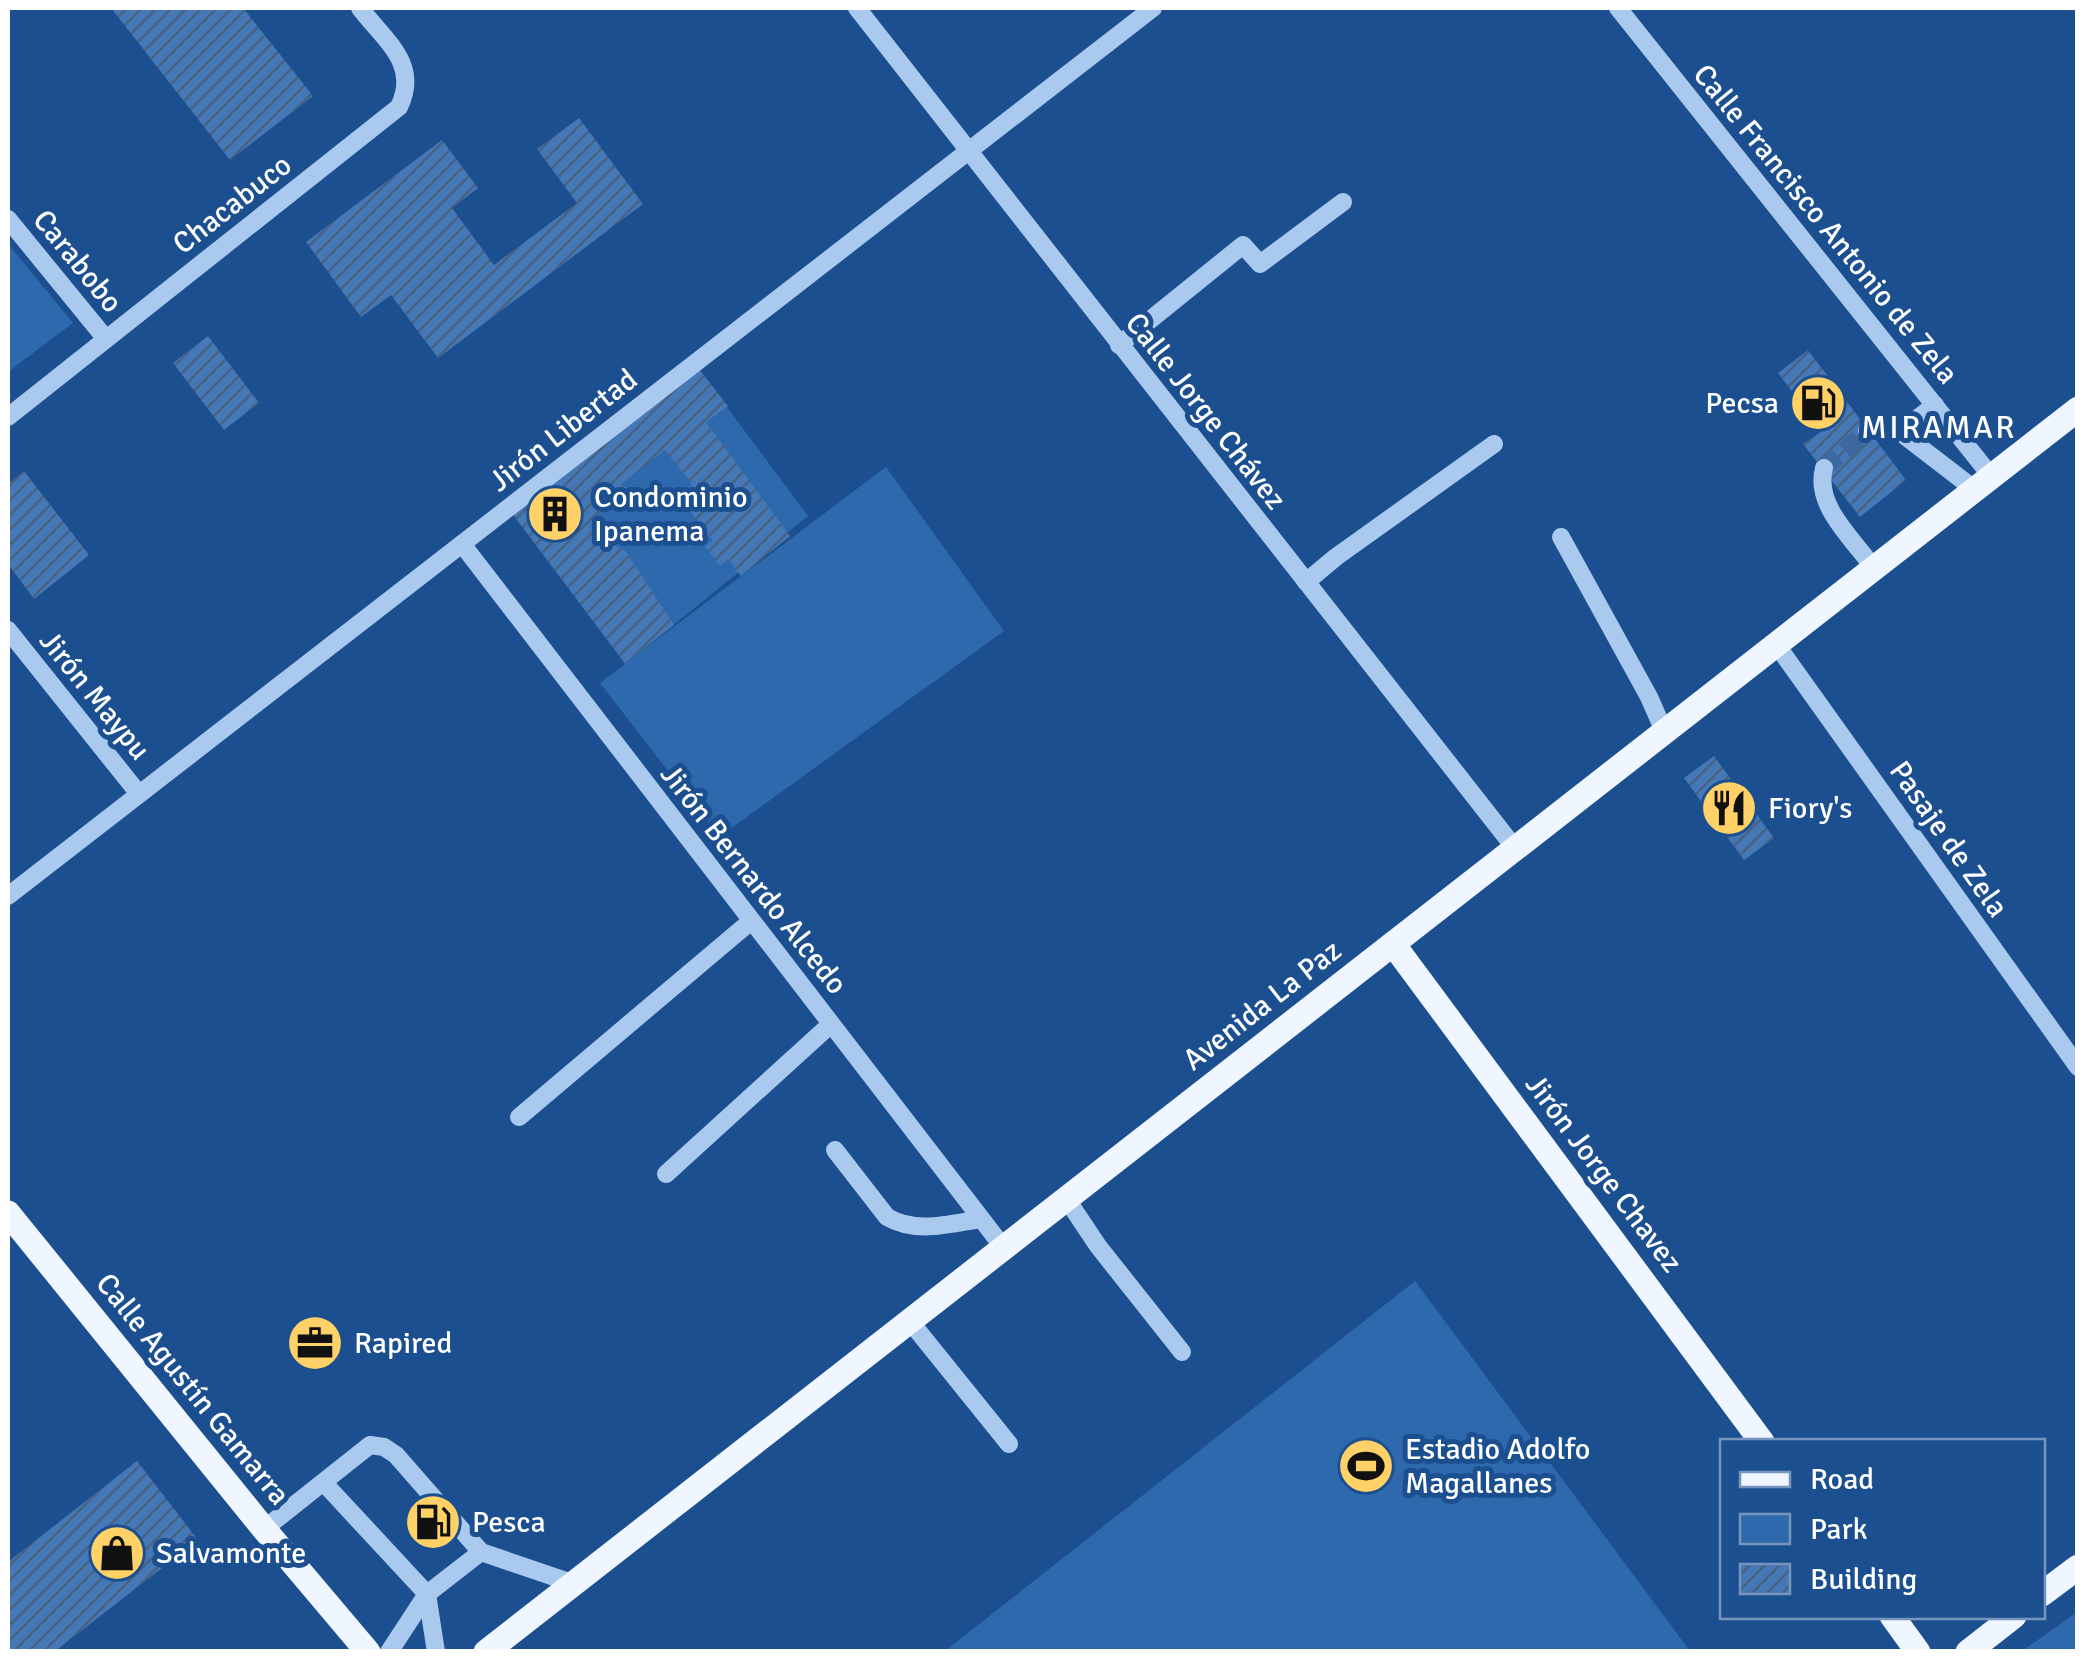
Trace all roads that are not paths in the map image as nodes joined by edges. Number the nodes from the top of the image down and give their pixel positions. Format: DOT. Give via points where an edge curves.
graph roads {
  1 [pos="361,8"];
  2 [pos="857,8"];
  3 [pos="1153,8"];
  4 [pos="1618,8"];
  5 [pos="967,152"];
  6 [pos="1343,202"];
  7 [pos="8,219"];
  8 [pos="106,339"];
  9 [pos="1119,346"];
  10 [pos="1934,405"];
  11 [pos="2078,409"];
  12 [pos="8,416"];
  13 [pos="1867,431"];
  14 [pos="1900,432"];
  15 [pos="1494,444"];
  16 [pos="1824,468"];
  17 [pos="1983,482"];
  18 [pos="1561,537"];
  19 [pos="462,544"];
  20 [pos="1873,567"];
  21 [pos="1306,582"];
  22 [pos="8,630"];
  23 [pos="1776,644"];
  24 [pos="1664,731"];
  25 [pos="140,794"];
  26 [pos="1514,847"];
  27 [pos="8,896"];
  28 [pos="752,920"];
  29 [pos="1393,944"];
  30 [pos="831,1024"];
  31 [pos="2078,1067"];
  32 [pos="520,1117"];
  33 [pos="835,1150"];
  34 [pos="666,1174"];
  35 [pos="1066,1198"];
  36 [pos="8,1213"];
  37 [pos="980,1219"];
  38 [pos="1002,1247"];
  39 [pos="909,1320"];
  40 [pos="1182,1352"];
  41 [pos="1760,1439"];
  42 [pos="1009,1444"];
  43 [pos="324,1482"];
  44 [pos="264,1530"];
  45 [pos="481,1552"];
  46 [pos="2078,1568"];
  47 [pos="572,1582"];
  48 [pos="2045,1592"];
  49 [pos="426,1594"];
  50 [pos="1894,1619"];
  51 [pos="2010,1619"];
  52 [pos="368,1652"];
  53 [pos="389,1652"];
  54 [pos="436,1652"];
  55 [pos="486,1652"];
  56 [pos="1918,1652"];
  57 [pos="1968,1652"];
  1 -- 8 [label="street, Chacabuco" via="407,69 399,107"];
  2 -- 5 [label="street, Calle Jorge Chávez"];
  3 -- 5 [label="street, Jirón Libertad"];
  4 -- 10 [label="street, Calle Francisco Antonio de Zela"];
  5 -- 9 [label="street, Calle Jorge Chávez"];
  5 -- 19 [label="street, Jirón Libertad"];
  6 -- 9 [label="street" via="1260,264 1243,245"];
  7 -- 8 [label="street, Carabobo"];
  8 -- 12 [label="street, Chacabuco"];
  9 -- 21 [label="street, Calle Jorge Chávez"];
  10 -- 14 [label="street"];
  10 -- 17 [label="street, Calle Francisco Antonio de Zela"];
  11 -- 17 [label="main road, Avenida La Paz"];
  13 -- 14 [label="street"];
  14 -- 17 [label="street"];
  15 -- 21 [label="street"];
  16 -- 20 [label="street" via="1822,496"];
  17 -- 20 [label="main road, Avenida La Paz"];
  18 -- 24 [label="street"];
  19 -- 25 [label="street, Jirón Libertad"];
  19 -- 28 [label="street, Jirón Bernardo Alcedo"];
  20 -- 23 [label="main road, Avenida La Paz"];
  21 -- 26 [label="street, Calle Jorge Chávez"];
  22 -- 25 [label="street, Jirón Maypu"];
  23 -- 24 [label="main road, Avenida La Paz"];
  23 -- 31 [label="street, Pasaje de Zela"];
  24 -- 26 [label="main road, Avenida La Paz"];
  25 -- 27 [label="street, Jirón Libertad"];
  26 -- 29 [label="main road, Avenida La Paz"];
  28 -- 30 [label="street, Jirón Bernardo Alcedo"];
  28 -- 32 [label="street"];
  29 -- 35 [label="main road, Avenida La Paz"];
  29 -- 41 [label="main road, Jirón Jorge Chavez"];
  30 -- 34 [label="street"];
  30 -- 37 [label="street, Jirón Bernardo Alcedo"];
  33 -- 37 [label="street" via="897,1222 932,1228"];
  35 -- 38 [label="main road, Avenida La Paz"];
  35 -- 40 [label="street"];
  36 -- 44 [label="main road, Calle Agustín Gamarra"];
  37 -- 38 [label="street, Jirón Bernardo Alcedo"];
  38 -- 39 [label="main road, Avenida La Paz"];
  39 -- 42 [label="street"];
  39 -- 47 [label="main road, Avenida La Paz"];
  43 -- 44 [label="street"];
  43 -- 45 [label="street" via="370,1445 384,1447"];
  43 -- 49 [label="street"];
  44 -- 52 [label="main road, Calle Agustín Gamarra"];
  45 -- 47 [label="street"];
  45 -- 49 [label="street"];
  46 -- 48 [label="main road"];
  47 -- 55 [label="main road, Avenida La Paz"];
  49 -- 53 [label="street"];
  49 -- 54 [label="street"];
  50 -- 56 [label="main road"];
  51 -- 57 [label="main road"];
}
